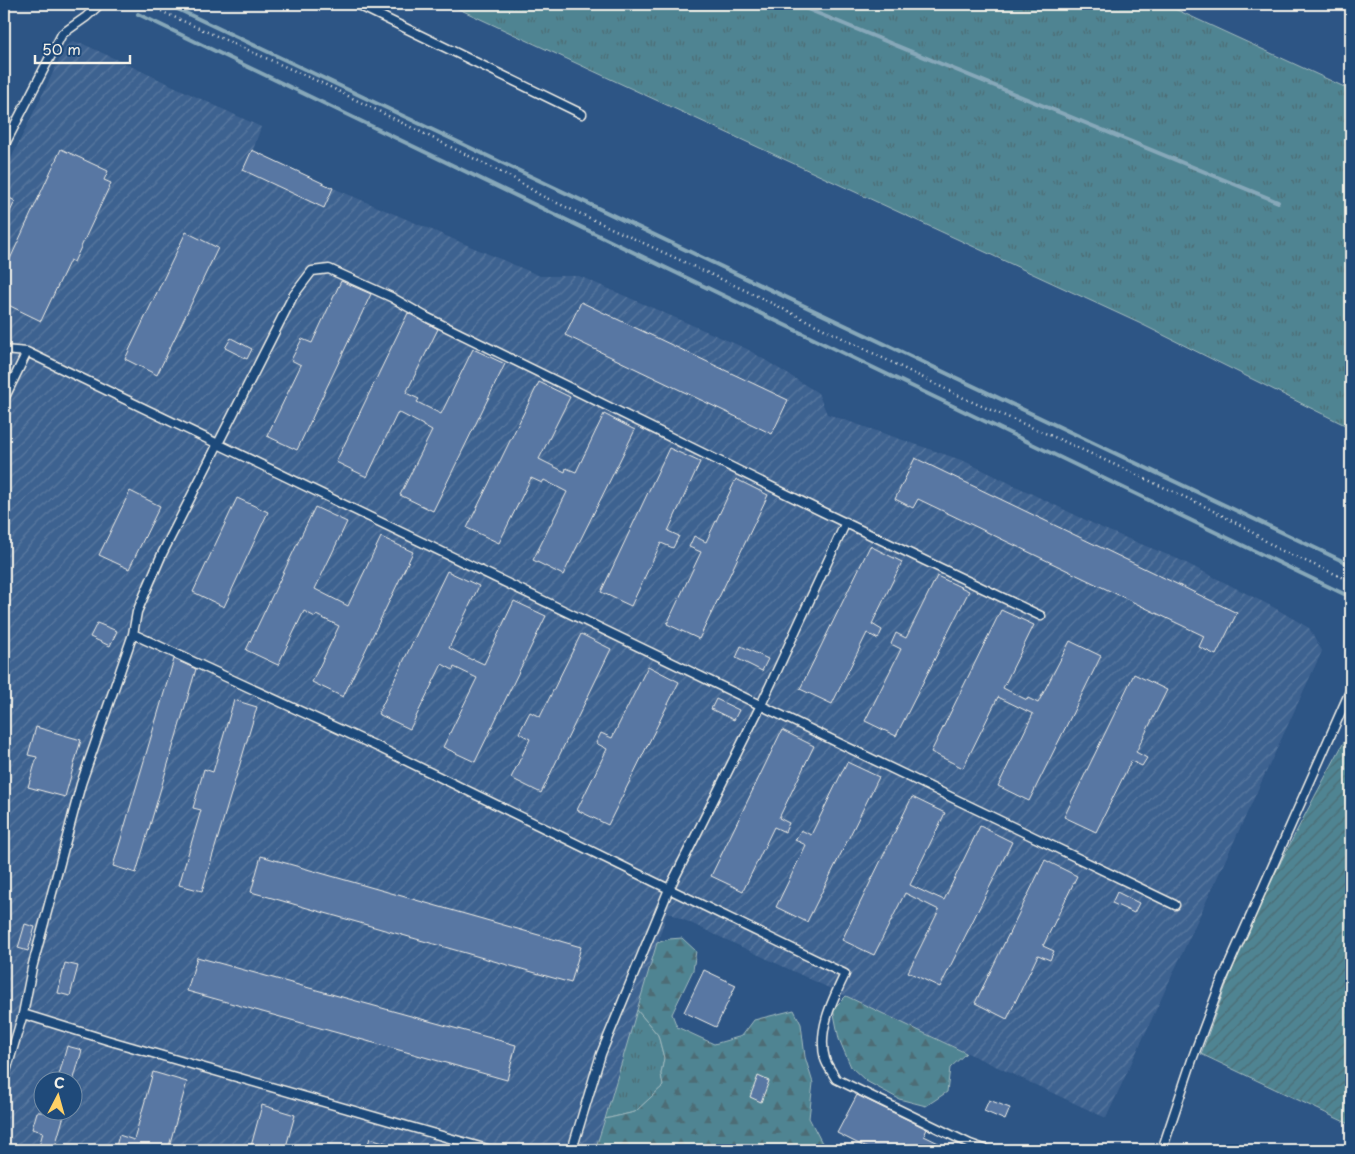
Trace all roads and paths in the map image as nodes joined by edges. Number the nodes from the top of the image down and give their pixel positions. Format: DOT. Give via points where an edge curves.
graph roads {
  1 [pos="100,4"];
  2 [pos="148,4"];
  3 [pos="356,4"];
  4 [pos="582,114"];
  5 [pos="4,146"];
  6 [pos="4,350"];
  7 [pos="27,352"];
  8 [pos="4,399"];
  9 [pos="218,444"];
  10 [pos="846,522"];
  11 [pos="1351,581"];
  12 [pos="1041,616"];
  13 [pos="133,634"];
  14 [pos="1351,688"];
  15 [pos="761,705"];
  16 [pos="669,889"];
  17 [pos="1175,905"];
  18 [pos="23,1014"];
  19 [pos="4,1078"];
  20 [pos="491,1150"];
  21 [pos="572,1150"];
  22 [pos="987,1150"];
  23 [pos="1162,1150"];
  1 -- 5 [label="lane" via="62,34"];
  2 -- 11 [label="path" via="324,84 515,179 540,195 753,294 970,401 1202,505 1278,549"];
  3 -- 4 [label="lane"];
  6 -- 7 [label="lane"];
  7 -- 8 [label="lane"];
  7 -- 9 [label="lane"];
  9 -- 10 [label="lane" via="293,296 312,271 329,269 391,296 426,318"];
  9 -- 13 [label="lane" via="162,554 137,612"];
  9 -- 15 [label="lane"];
  10 -- 12 [label="lane"];
  10 -- 15 [label="lane"];
  13 -- 16 [label="lane" via="378,747"];
  13 -- 18 [label="lane" via="82,784 32,968"];
  14 -- 23 [label="lane" via="1220,985"];
  15 -- 16 [label="lane"];
  15 -- 17 [label="lane"];
  16 -- 21 [label="lane" via="601,1054"];
  16 -- 22 [label="lane" via="845,974 827,1016 823,1039 825,1059 836,1079"];
  18 -- 19 [label="lane"];
  18 -- 20 [label="lane"];
}
